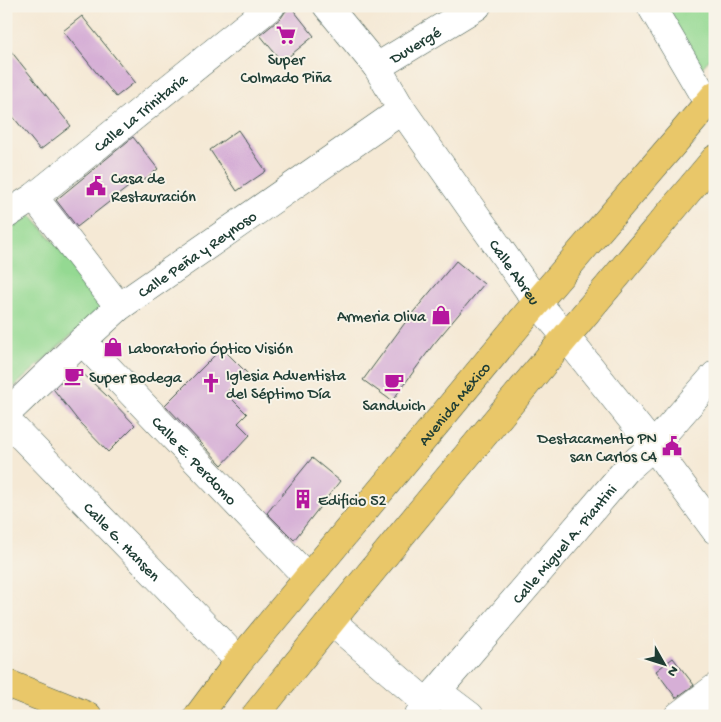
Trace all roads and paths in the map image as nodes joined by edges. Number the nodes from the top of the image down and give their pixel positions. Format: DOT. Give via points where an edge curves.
graph roads {
  1 [pos="271,6"];
  2 [pos="327,6"];
  3 [pos="477,6"];
  4 [pos="651,6"];
  5 [pos="377,67"];
  6 [pos="712,99"];
  7 [pos="402,110"];
  8 [pos="715,160"];
  9 [pos="34,197"];
  10 [pos="6,215"];
  11 [pos="537,302"];
  12 [pos="119,308"];
  13 [pos="566,337"];
  14 [pos="82,341"];
  15 [pos="715,375"];
  16 [pos="6,414"];
  17 [pos="6,420"];
  18 [pos="653,446"];
  19 [pos="715,530"];
  20 [pos="308,578"];
  21 [pos="331,621"];
  22 [pos="239,661"];
  23 [pos="6,683"];
  24 [pos="715,688"];
  25 [pos="428,703"];
  26 [pos="88,716"];
  27 [pos="198,716"];
  28 [pos="256,716"];
  29 [pos="470,716"];
  30 [pos="678,716"];
  1 -- 9 [label="street, Calle La Trinitaria"];
  2 -- 5 [label="street, Calle Abreu"];
  3 -- 5 [label="street, Duvergé"];
  4 -- 6 [label="street"];
  5 -- 7 [label="street, Calle Abreu"];
  6 -- 11 [label="main road, Avenida México"];
  7 -- 11 [label="street, Calle Abreu"];
  7 -- 12 [label="street, Calle Peña y Reynoso"];
  8 -- 13 [label="main road"];
  9 -- 10 [label="street, Calle La Trinitaria"];
  9 -- 12 [label="street"];
  11 -- 13 [label="street, Calle Abreu"];
  11 -- 20 [label="main road, Avenida México"];
  12 -- 14 [label="street, Calle Peña y Reynoso"];
  13 -- 18 [label="street, Calle Abreu"];
  13 -- 21 [label="main road"];
  14 -- 16 [label="street, Calle Peña y Reynoso"];
  14 -- 20 [label="street, Calle E. Perdomo"];
  15 -- 18 [label="street, Calle Miguel A. Piantini"];
  17 -- 22 [label="street, Calle G. Hansen"];
  18 -- 19 [label="street, Calle Abreu"];
  18 -- 25 [label="street, Calle Miguel A. Piantini" via="626,470"];
  20 -- 22 [label="main road, Avenida México"];
  21 -- 25 [label="street"];
  21 -- 28 [label="main road"];
  22 -- 27 [label="main road, Avenida México"];
  23 -- 26 [label="main road"];
  24 -- 30 [label="street"];
  25 -- 29 [label="street"];
}
